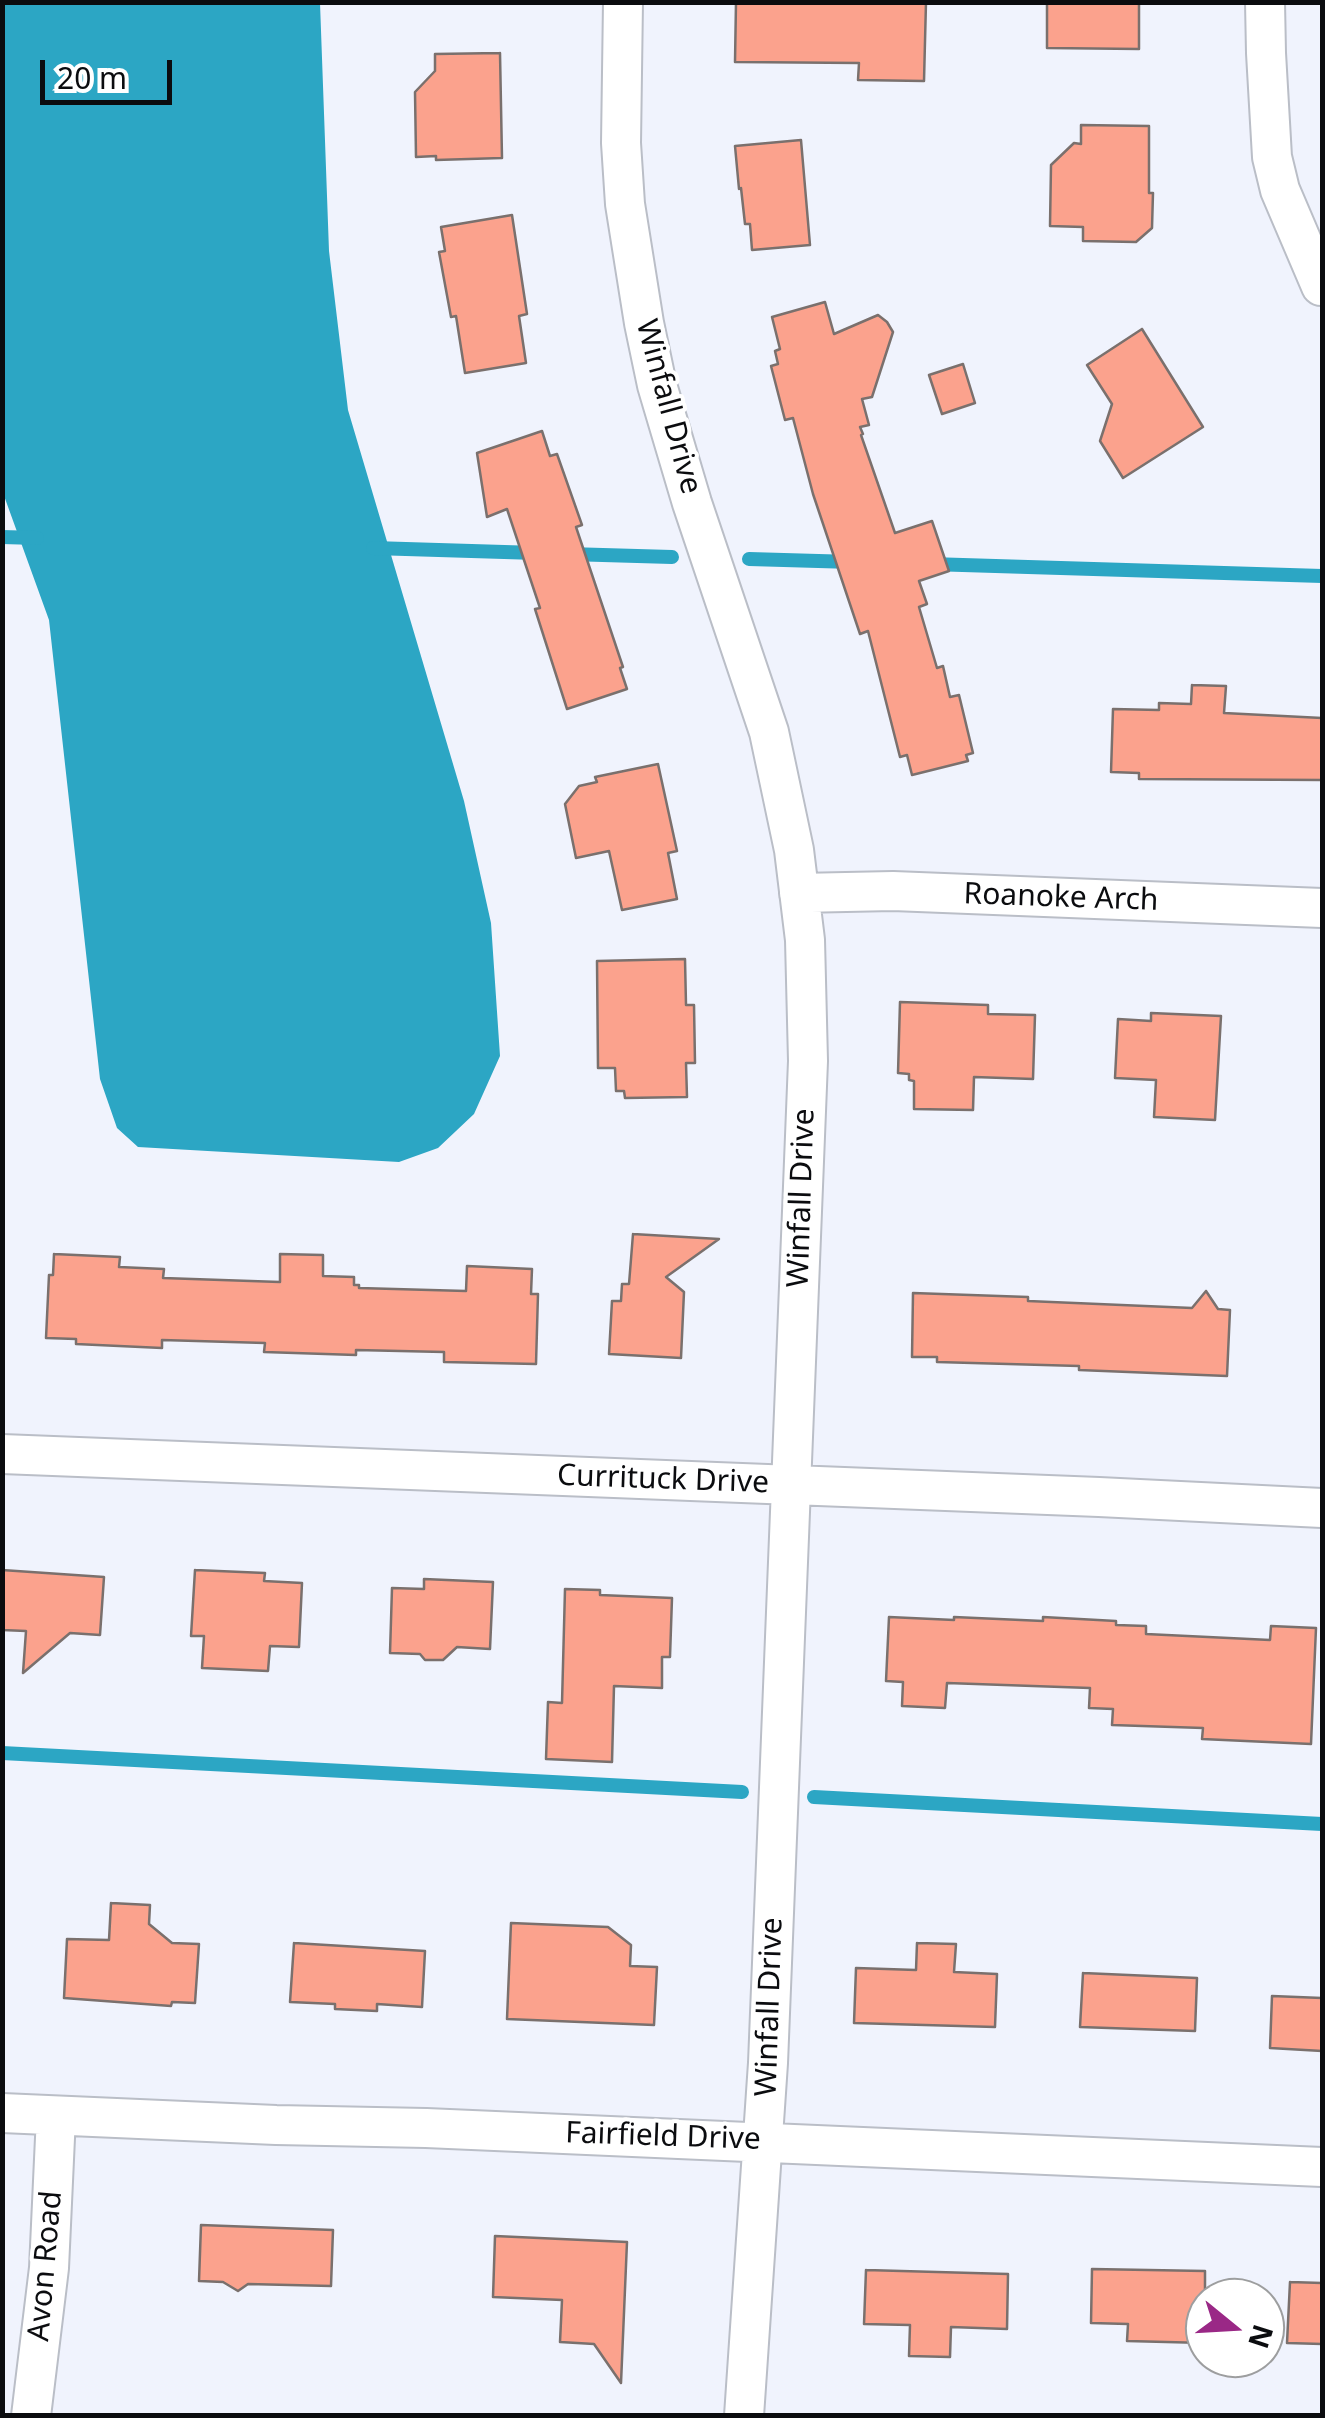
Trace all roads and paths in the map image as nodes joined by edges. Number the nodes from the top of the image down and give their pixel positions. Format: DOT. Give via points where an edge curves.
graph roads {
  1 [pos="623,2"];
  2 [pos="1266,2"];
  3 [pos="1320,286"];
  4 [pos="799,893"];
  5 [pos="1322,908"];
  6 [pos="2,1454"];
  7 [pos="790,1485"];
  8 [pos="1322,1508"];
  9 [pos="2,2114"];
  10 [pos="56,2116"];
  11 [pos="764,2142"];
  12 [pos="1322,2167"];
  13 [pos="31,2416"];
  14 [pos="744,2416"];
  1 -- 4 [label="street, Winfall Drive" via="621,143 644,323 692,502 769,732"];
  2 -- 3 [label="street" via="1272,157"];
  4 -- 5 [label="street, Roanoke Arch"];
  4 -- 7 [label="street, Winfall Drive" via="808,1061"];
  6 -- 7 [label="street, Currituck Drive"];
  7 -- 8 [label="street, Currituck Drive"];
  7 -- 11 [label="street, Winfall Drive"];
  9 -- 10 [label="street, Fairfield Drive"];
  10 -- 11 [label="street, Fairfield Drive"];
  10 -- 13 [label="street, Avon Road" via="49,2268"];
  11 -- 12 [label="street, Fairfield Drive"];
  11 -- 14 [label="street, Winfall Drive"];
}
